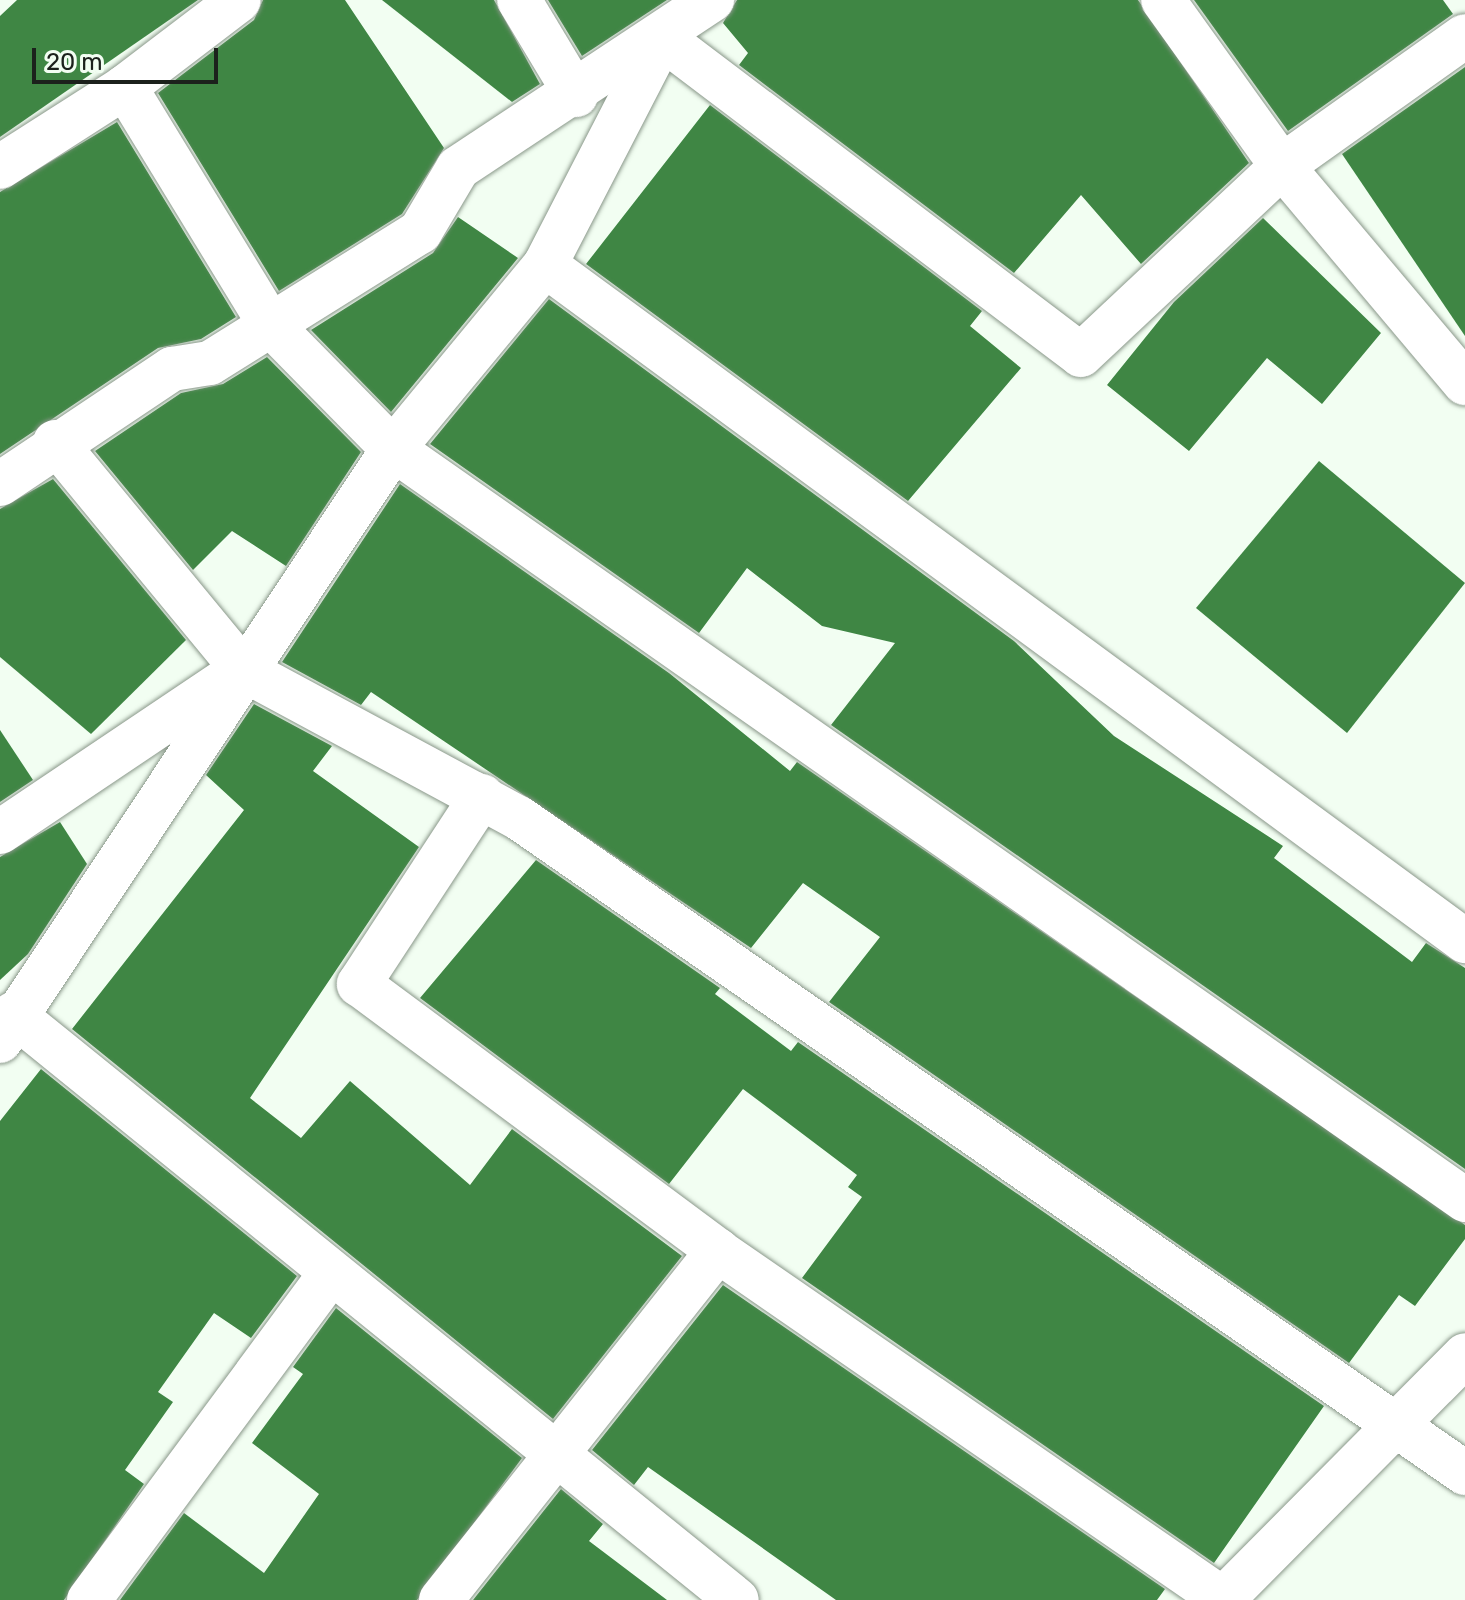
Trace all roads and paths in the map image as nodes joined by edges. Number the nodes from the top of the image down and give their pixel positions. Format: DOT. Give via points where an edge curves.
graph roads {
  1 [pos="239,0"];
  2 [pos="519,0"];
  3 [pos="712,0"];
  4 [pos="1163,0"];
  5 [pos="1465,36"];
  6 [pos="662,38"];
  7 [pos="125,87"];
  8 [pos="576,95"];
  9 [pos="1282,166"];
  10 [pos="0,167"];
  11 [pos="545,265"];
  12 [pos="269,323"];
  13 [pos="1465,383"];
  14 [pos="55,442"];
  15 [pos="393,449"];
  16 [pos="0,484"];
  17 [pos="242,669"];
  18 [pos="482,796"];
  19 [pos="0,832"];
  20 [pos="1465,941"];
  21 [pos="6,1028"];
  22 [pos="1465,1200"];
  23 [pos="718,1251"];
  24 [pos="330,1274"];
  25 [pos="1465,1355"];
  26 [pos="1393,1426"];
  27 [pos="552,1454"];
  28 [pos="1465,1473"];
  29 [pos="89,1600"];
  30 [pos="441,1600"];
  31 [pos="737,1600"];
  32 [pos="1223,1600"];
  1 -- 7 [label="street"];
  2 -- 8 [label="street"];
  3 -- 6 [label="street"];
  4 -- 9 [label="street"];
  5 -- 9 [label="street"];
  6 -- 8 [label="street"];
  6 -- 9 [label="street" via="1081,355"];
  6 -- 11 [label="street"];
  7 -- 10 [label="street"];
  7 -- 12 [label="street"];
  8 -- 12 [label="street" via="458,168 420,232"];
  9 -- 13 [label="street"];
  11 -- 15 [label="street"];
  11 -- 20 [label="street"];
  12 -- 14 [label="street" via="210,363 172,369"];
  12 -- 15 [label="street"];
  14 -- 16 [label="street"];
  14 -- 17 [label="street"];
  15 -- 17 [label="street"];
  15 -- 22 [label="street"];
  17 -- 18 [label="street"];
  17 -- 19 [label="street"];
  17 -- 21 [label="street"];
  18 -- 23 [label="street" via="359,984"];
  18 -- 26 [label="street" via="850,1044"];
  21 -- 24 [label="street"];
  23 -- 27 [label="street"];
  23 -- 32 [label="street"];
  24 -- 27 [label="street"];
  24 -- 29 [label="street"];
  25 -- 26 [label="street"];
  26 -- 28 [label="street"];
  26 -- 32 [label="street"];
  27 -- 30 [label="street"];
  27 -- 31 [label="street"];
}
